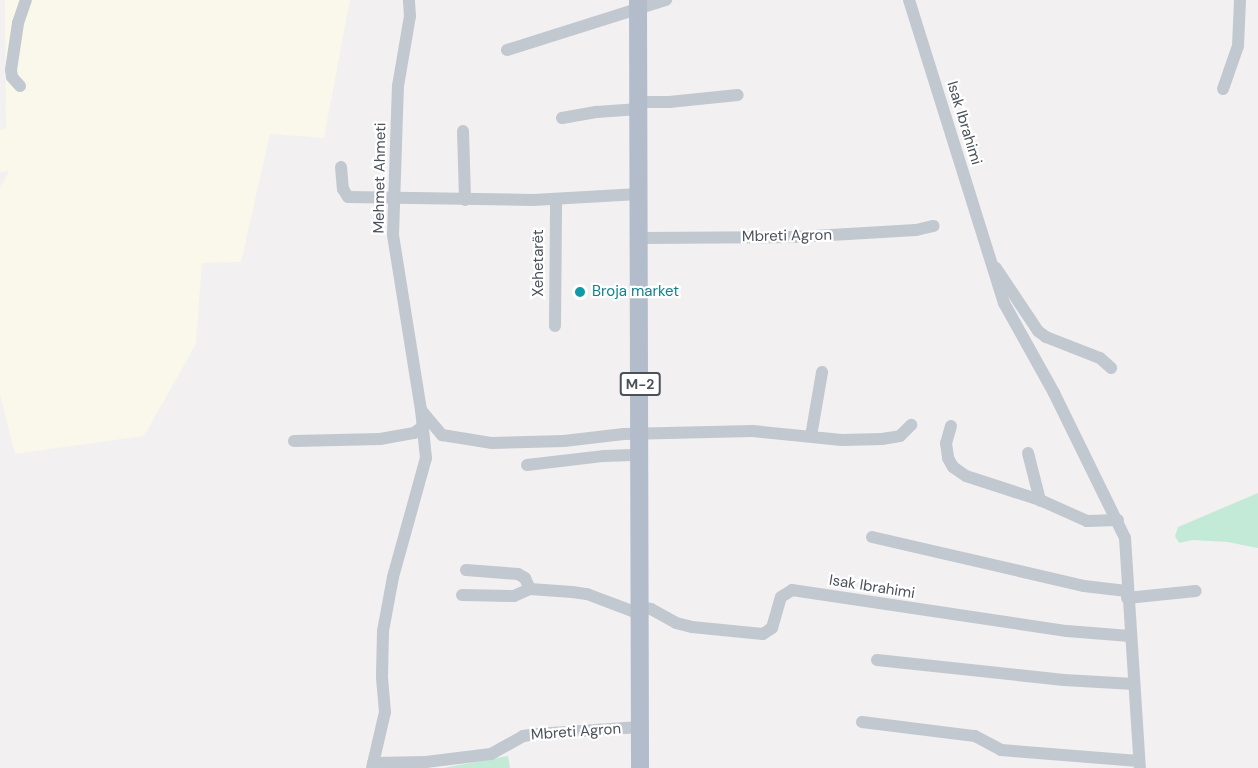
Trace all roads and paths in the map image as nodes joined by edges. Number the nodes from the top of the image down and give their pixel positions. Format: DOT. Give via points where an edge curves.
graph roads {
  1 [pos="26,0"];
  2 [pos="409,0"];
  3 [pos="666,0"];
  4 [pos="911,0"];
  5 [pos="1240,0"];
  6 [pos="638,5"];
  7 [pos="507,50"];
  8 [pos="20,86"];
  9 [pos="1223,89"];
  10 [pos="738,95"];
  11 [pos="639,106"];
  12 [pos="562,118"];
  13 [pos="463,131"];
  14 [pos="341,167"];
  15 [pos="639,194"];
  16 [pos="393,197"];
  17 [pos="465,200"];
  18 [pos="556,200"];
  19 [pos="934,226"];
  20 [pos="639,238"];
  21 [pos="988,255"];
  22 [pos="555,326"];
  23 [pos="1111,368"];
  24 [pos="822,372"];
  25 [pos="422,410"];
  26 [pos="911,425"];
  27 [pos="951,426"];
  28 [pos="422,427"];
  29 [pos="640,434"];
  30 [pos="811,436"];
  31 [pos="294,441"];
  32 [pos="1028,453"];
  33 [pos="640,455"];
  34 [pos="527,465"];
  35 [pos="1040,500"];
  36 [pos="1118,520"];
  37 [pos="872,537"];
  38 [pos="466,570"];
  39 [pos="530,589"];
  40 [pos="1196,591"];
  41 [pos="462,595"];
  42 [pos="1127,595"];
  43 [pos="640,610"];
  44 [pos="1130,636"];
  45 [pos="877,660"];
  46 [pos="1134,684"];
  47 [pos="862,722"];
  48 [pos="640,728"];
  49 [pos="372,765"];
  50 [pos="1141,766"];
  51 [pos="640,768"];
  1 -- 8 [label="street" via="18,23 11,70"];
  2 -- 16 [label="street, Mehmet Ahmeti" via="410,16 398,86"];
  3 -- 6 [label="street"];
  4 -- 21 [label="street, Isak Ibrahimi"];
  5 -- 9 [label="street" via="1238,46"];
  6 -- 7 [label="street"];
  6 -- 11 [label="main road, Mbreti Agron / M-2"];
  10 -- 11 [label="street"];
  11 -- 12 [label="street"];
  11 -- 15 [label="main road, Mbreti Agron / M-2"];
  13 -- 17 [label="street"];
  14 -- 16 [label="street" via="345,195"];
  15 -- 18 [label="street"];
  15 -- 20 [label="main road, Mbreti Agron / M-2"];
  16 -- 17 [label="street"];
  16 -- 25 [label="street, Mehmet Ahmeti" via="394,244"];
  17 -- 18 [label="street"];
  18 -- 22 [label="street, Xehetarët"];
  19 -- 20 [label="street, Mbreti Agron" via="808,236"];
  20 -- 29 [label="main road, Mbreti Agron / M-2"];
  21 -- 23 [label="street, Isak Ibrahimi" via="1038,331 1100,358"];
  21 -- 36 [label="street, Isak Ibrahimi" via="1004,303"];
  24 -- 30 [label="street"];
  25 -- 28 [label="street, Mehmet Ahmeti"];
  25 -- 29 [label="street" via="442,435 471,441 564,441"];
  26 -- 30 [label="street" via="891,438 842,440"];
  27 -- 35 [label="street" via="946,452 953,466 973,479"];
  28 -- 31 [label="street" via="414,433 380,439"];
  28 -- 49 [label="street, Mehmet Ahmeti" via="426,459 393,577 383,631 385,712"];
  29 -- 30 [label="street" via="753,431"];
  29 -- 33 [label="main road, Mbreti Agron / M-2"];
  32 -- 35 [label="street"];
  33 -- 34 [label="street"];
  33 -- 43 [label="main road, Mbreti Agron / M-2"];
  35 -- 36 [label="street" via="1087,521"];
  36 -- 42 [label="street, Isak Ibrahimi" via="1127,548"];
  37 -- 42 [label="street"];
  38 -- 39 [label="street" via="518,574"];
  39 -- 41 [label="street" via="514,596"];
  39 -- 43 [label="street" via="587,594"];
  40 -- 42 [label="street"];
  42 -- 44 [label="street, Isak Ibrahimi"];
  43 -- 44 [label="street, Isak Ibrahimi" via="651,609 692,627 763,634 772,628 781,597 792,590 1067,631"];
  43 -- 48 [label="main road, Mbreti Agron / M-2"];
  44 -- 46 [label="street, Isak Ibrahimi"];
  45 -- 46 [label="street"];
  46 -- 50 [label="street, Isak Ibrahimi"];
  47 -- 50 [label="street, Isak Ibrahimi" via="975,736 1001,750"];
  48 -- 49 [label="street, Mbreti Agron" via="537,734 523,736 491,754"];
  48 -- 51 [label="main road, Mbreti Agron / M-2"];
}
